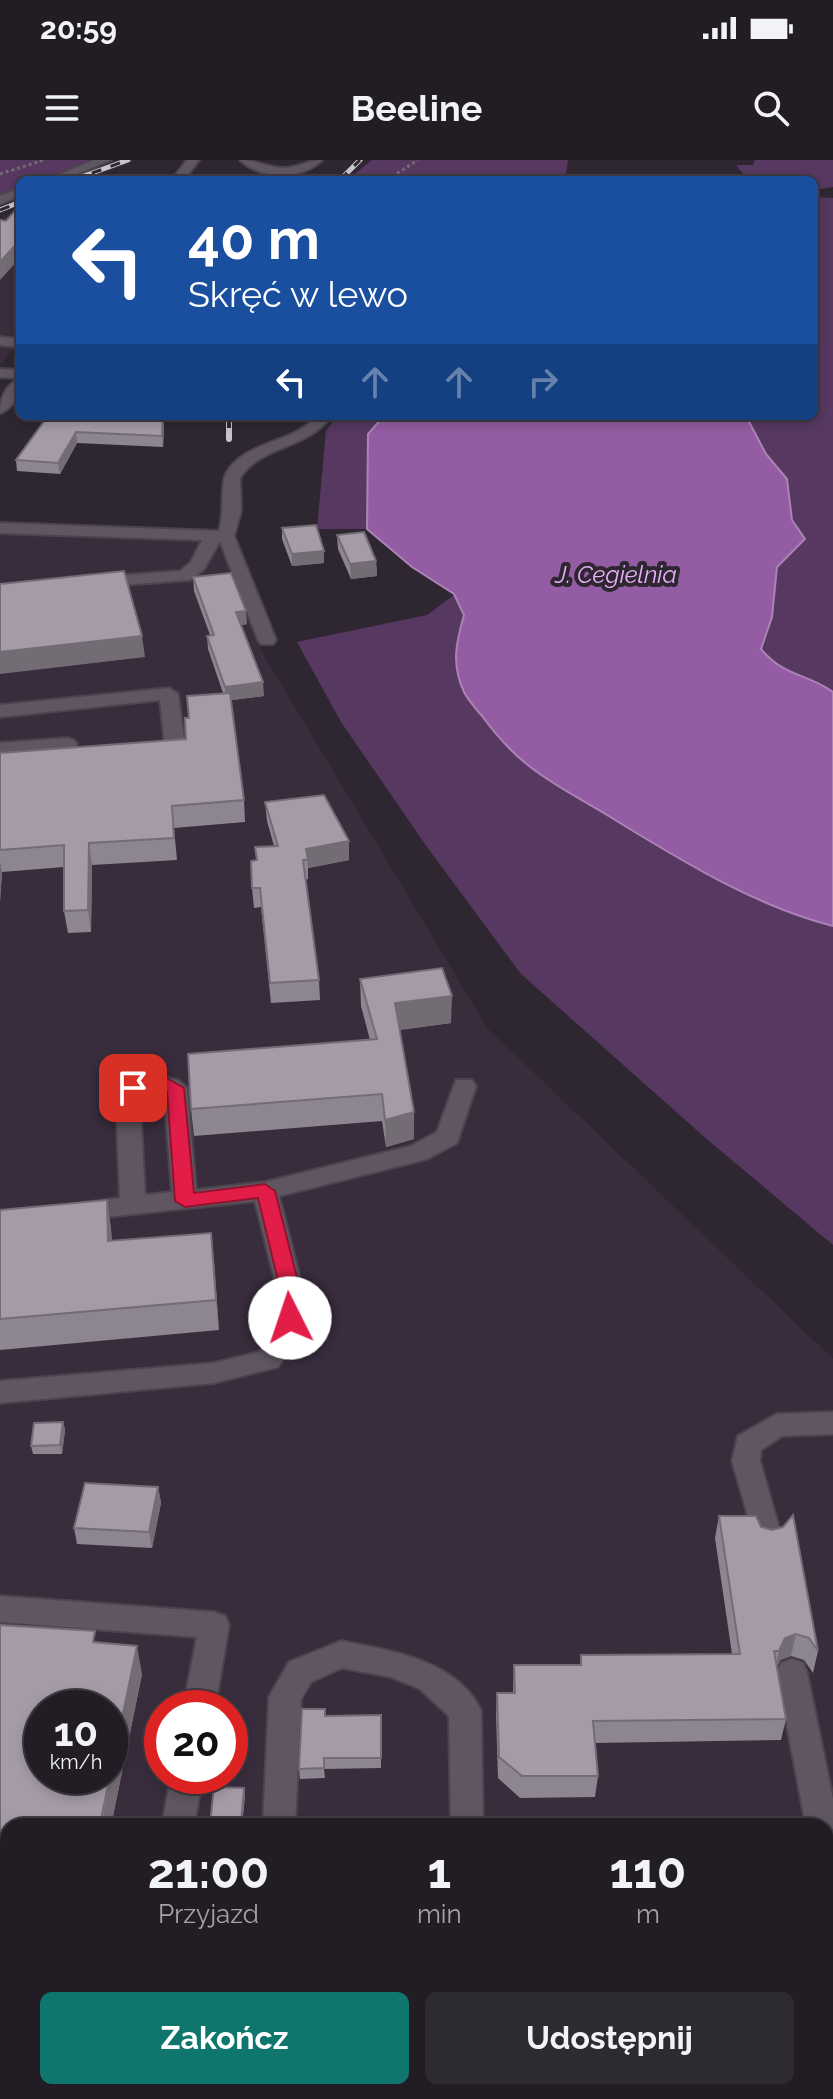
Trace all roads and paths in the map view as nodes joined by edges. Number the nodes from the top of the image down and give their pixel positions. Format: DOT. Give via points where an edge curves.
graph roads {
  1 [pos="44,160"];
  2 [pos="105,160"];
  3 [pos="246,160"];
  4 [pos="316,160"];
  5 [pos="418,160"];
  6 [pos="0,174"];
  7 [pos="63,176"];
  8 [pos="393,176"];
  9 [pos="16,388"];
  10 [pos="0,409"];
  11 [pos="322,420"];
  12 [pos="0,528"];
  13 [pos="219,536"];
  14 [pos="76,583"];
  15 [pos="267,640"];
  16 [pos="169,694"];
  17 [pos="0,696"];
  18 [pos="0,711"];
  19 [pos="67,744"];
  20 [pos="175,747"];
  21 [pos="0,749"];
  22 [pos="464,1086"];
  23 [pos="265,1191"];
  24 [pos="185,1201"];
  25 [pos="133,1205"];
  26 [pos="59,1212"];
  27 [pos="0,1392"];
  28 [pos="833,1423"];
  29 [pos="767,1538"];
  30 [pos="0,1609"];
  31 [pos="792,1673"];
  32 [pos="202,1690"];
  33 [pos="184,1794"];
  34 [pos="179,1818"];
  35 [pos="279,1818"];
  36 [pos="467,1818"];
  37 [pos="820,1818"];
  1 -- 6 [label="path"];
  2 -- 7 [label="street"];
  3 -- 4 [label="street" via="259,170 275,171 307,167"];
  5 -- 8 [label="path"];
  9 -- 10 [label="street"];
  11 -- 13 [label="street" via="241,464 232,478 233,510"];
  12 -- 13 [label="street"];
  13 -- 14 [label="street" via="184,576"];
  13 -- 15 [label="street"];
  16 -- 17 [label="street" via="167,678"];
  16 -- 18 [label="street"];
  16 -- 20 [label="street"];
  19 -- 21 [label="street"];
  22 -- 23 [label="street" via="448,1137 418,1153"];
  23 -- 24 [label="street"];
  23 -- 27 [label="street" via="293,1301 287,1334 268,1360 214,1373"];
  24 -- 25 [label="street"];
  24 -- 25 [label="street" via="175,1088 145,1083 133,1088 128,1101"];
  25 -- 26 [label="street"];
  28 -- 29 [label="street" via="777,1425 748,1444 746,1461"];
  30 -- 32 [label="street" via="214,1625"];
  31 -- 37 [label="street"];
  33 -- 34 [label="street"];
  35 -- 36 [label="street" via="285,1697 300,1672 341,1654 392,1664 431,1679 465,1710"];
}
